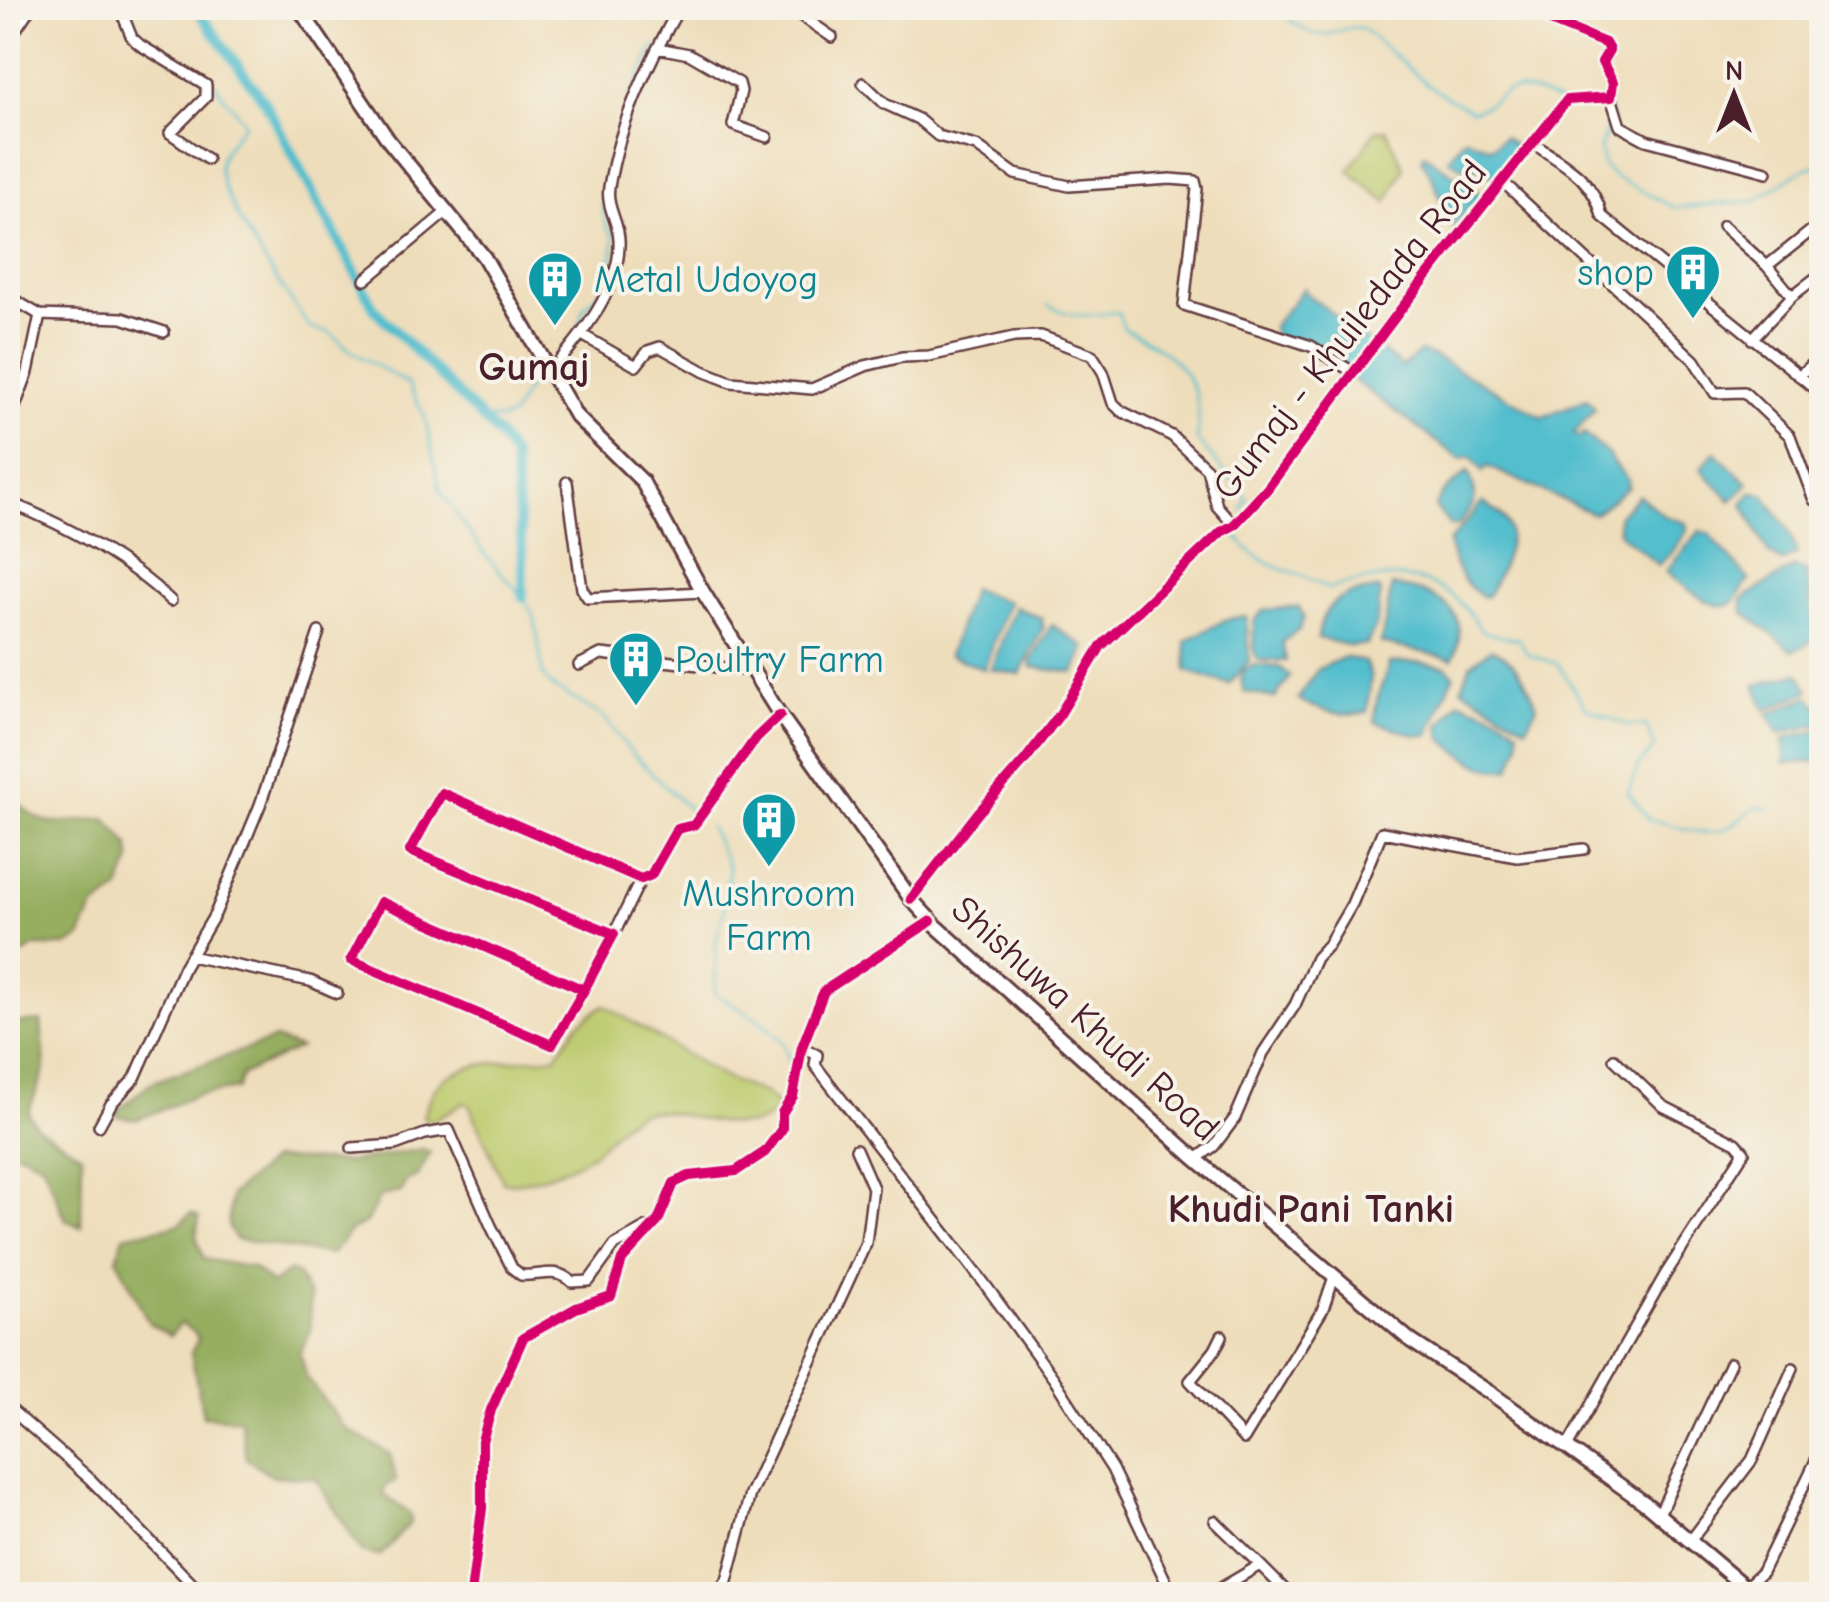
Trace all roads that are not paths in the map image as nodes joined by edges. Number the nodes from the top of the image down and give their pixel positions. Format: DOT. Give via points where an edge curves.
graph roads {
  1 [pos="30,8"];
  2 [pos="120,8"];
  3 [pos="299,8"];
  4 [pos="680,8"];
  5 [pos="790,8"];
  6 [pos="1532,8"];
  7 [pos="832,36"];
  8 [pos="8,41"];
  9 [pos="658,48"];
  10 [pos="864,83"];
  11 [pos="1611,97"];
  12 [pos="767,137"];
  13 [pos="1534,144"];
  14 [pos="207,159"];
  15 [pos="1768,172"];
  16 [pos="1503,182"];
  17 [pos="445,213"];
  18 [pos="1822,222"];
  19 [pos="1724,226"];
  20 [pos="1767,266"];
  21 [pos="1822,273"];
  22 [pos="365,280"];
  23 [pos="8,296"];
  24 [pos="1792,296"];
  25 [pos="40,315"];
  26 [pos="164,332"];
  27 [pos="584,336"];
  28 [pos="1752,338"];
  29 [pos="1822,354"];
  30 [pos="549,372"];
  31 [pos="1353,372"];
  32 [pos="1799,376"];
  33 [pos="1822,394"];
  34 [pos="8,425"];
  35 [pos="568,482"];
  36 [pos="8,502"];
  37 [pos="1822,503"];
  38 [pos="1234,525"];
  39 [pos="702,592"];
  40 [pos="171,601"];
  41 [pos="319,632"];
  42 [pos="579,665"];
  43 [pos="753,671"];
  44 [pos="780,715"];
  45 [pos="1584,849"];
  46 [pos="641,879"];
  47 [pos="911,899"];
  48 [pos="931,921"];
  49 [pos="614,934"];
  50 [pos="190,956"];
  51 [pos="584,990"];
  52 [pos="338,993"];
  53 [pos="802,1046"];
  54 [pos="1614,1059"];
  55 [pos="98,1126"];
  56 [pos="352,1148"];
  57 [pos="856,1149"];
  58 [pos="1196,1159"];
  59 [pos="658,1220"];
  60 [pos="1334,1277"];
  61 [pos="1222,1336"];
  62 [pos="1730,1362"];
  63 [pos="1793,1368"];
  64 [pos="8,1407"];
  65 [pos="1567,1447"];
  66 [pos="1822,1448"];
  67 [pos="1659,1514"];
  68 [pos="1214,1521"];
  69 [pos="1692,1540"];
  70 [pos="1260,1565"];
  71 [pos="1745,1592"];
  72 [pos="202,1594"];
  73 [pos="471,1594"];
  74 [pos="717,1594"];
  75 [pos="1172,1594"];
  76 [pos="1211,1594"];
  77 [pos="1288,1594"];
  1 -- 8 [label="street"];
  2 -- 14 [label="street" via="132,38 206,86 206,97 170,133"];
  3 -- 17 [label="main road, Shishuwa Khudi Road"];
  4 -- 9 [label="street"];
  5 -- 7 [label="street"];
  6 -- 11 [label="street" via="1605,43 1609,50 1602,62 1613,82"];
  9 -- 12 [label="street" via="689,54 739,83 734,125"];
  9 -- 27 [label="street" via="617,150 608,198 618,254"];
  10 -- 31 [label="street" via="938,136 976,146 1015,174 1069,186 1195,181 1184,305 1311,346"];
  11 -- 13 [label="street, Gumaj - Khuiledada Road" via="1567,100"];
  11 -- 15 [label="street" via="1620,126 1646,140"];
  13 -- 16 [label="street, Gumaj - Khuiledada Road"];
  13 -- 28 [label="street" via="1583,177 1602,216"];
  16 -- 31 [label="street, Gumaj - Khuiledada Road"];
  16 -- 37 [label="street" via="1694,360 1715,393 1744,392 1790,436 1814,500"];
  17 -- 22 [label="street"];
  17 -- 30 [label="main road, Shishuwa Khudi Road" via="484,258"];
  18 -- 20 [label="street"];
  19 -- 20 [label="street"];
  20 -- 24 [label="street"];
  21 -- 24 [label="street"];
  23 -- 25 [label="street"];
  24 -- 28 [label="street"];
  25 -- 26 [label="street" via="122,318"];
  25 -- 34 [label="street"];
  27 -- 30 [label="street"];
  27 -- 38 [label="street" via="636,366 660,347 731,382 812,390 902,357 1041,336 1092,355 1121,411 1172,436 1206,468 1218,506"];
  28 -- 32 [label="street"];
  29 -- 32 [label="street"];
  30 -- 39 [label="main road, Shishuwa Khudi Road" via="576,416 642,482"];
  31 -- 38 [label="street, Gumaj - Khuiledada Road" via="1268,490"];
  32 -- 33 [label="street"];
  35 -- 39 [label="street" via="588,598"];
  36 -- 40 [label="street" via="143,574"];
  38 -- 47 [label="street, Gumaj - Khuiledada Road" via="1101,646 1060,714"];
  39 -- 43 [label="main road, Shishuwa Khudi Road"];
  41 -- 50 [label="street" via="260,805 215,914"];
  42 -- 43 [label="street" via="601,654"];
  43 -- 44 [label="main road, Shishuwa Khudi Road"];
  44 -- 46 [label="street" via="694,824 677,829 651,875"];
  44 -- 47 [label="main road, Shishuwa Khudi Road"];
  45 -- 58 [label="street" via="1517,857 1382,832 1352,904 1263,1053 1235,1118"];
  46 -- 49 [label="street"];
  46 -- 49 [label="street" via="442,793 410,851"];
  47 -- 48 [label="main road, Shishuwa Khudi Road"];
  48 -- 53 [label="street" via="824,990"];
  48 -- 58 [label="main road, Shishuwa Khudi Road"];
  49 -- 51 [label="street"];
  50 -- 52 [label="street"];
  50 -- 55 [label="street" via="135,1078"];
  51 -- 51 [label="street" via="552,1044 352,960 381,902"];
  53 -- 59 [label="street" via="782,1130 764,1152 736,1171 674,1183"];
  53 -- 75 [label="street" via="817,1054 814,1065 1054,1379 1112,1470"];
  54 -- 65 [label="street" via="1663,1106 1744,1152"];
  56 -- 59 [label="street" via="395,1146 449,1130 476,1196 521,1275 550,1271 572,1282 588,1281 615,1245"];
  57 -- 74 [label="street" via="872,1188 866,1243 750,1494 727,1580"];
  58 -- 60 [label="main road, Shishuwa Khudi Road"];
  59 -- 73 [label="street" via="622,1260 611,1296 523,1338 482,1441"];
  60 -- 61 [label="street" via="1323,1309 1244,1439 1190,1381"];
  60 -- 65 [label="main road, Shishuwa Khudi Road" via="1410,1341"];
  62 -- 67 [label="street"];
  63 -- 69 [label="street" via="1752,1460"];
  64 -- 72 [label="street"];
  65 -- 67 [label="main road, Shishuwa Khudi Road"];
  66 -- 71 [label="street" via="1762,1572"];
  67 -- 69 [label="main road, Shishuwa Khudi Road"];
  68 -- 70 [label="street"];
  69 -- 71 [label="main road, Shishuwa Khudi Road"];
  70 -- 76 [label="street"];
  70 -- 77 [label="street"];
}
